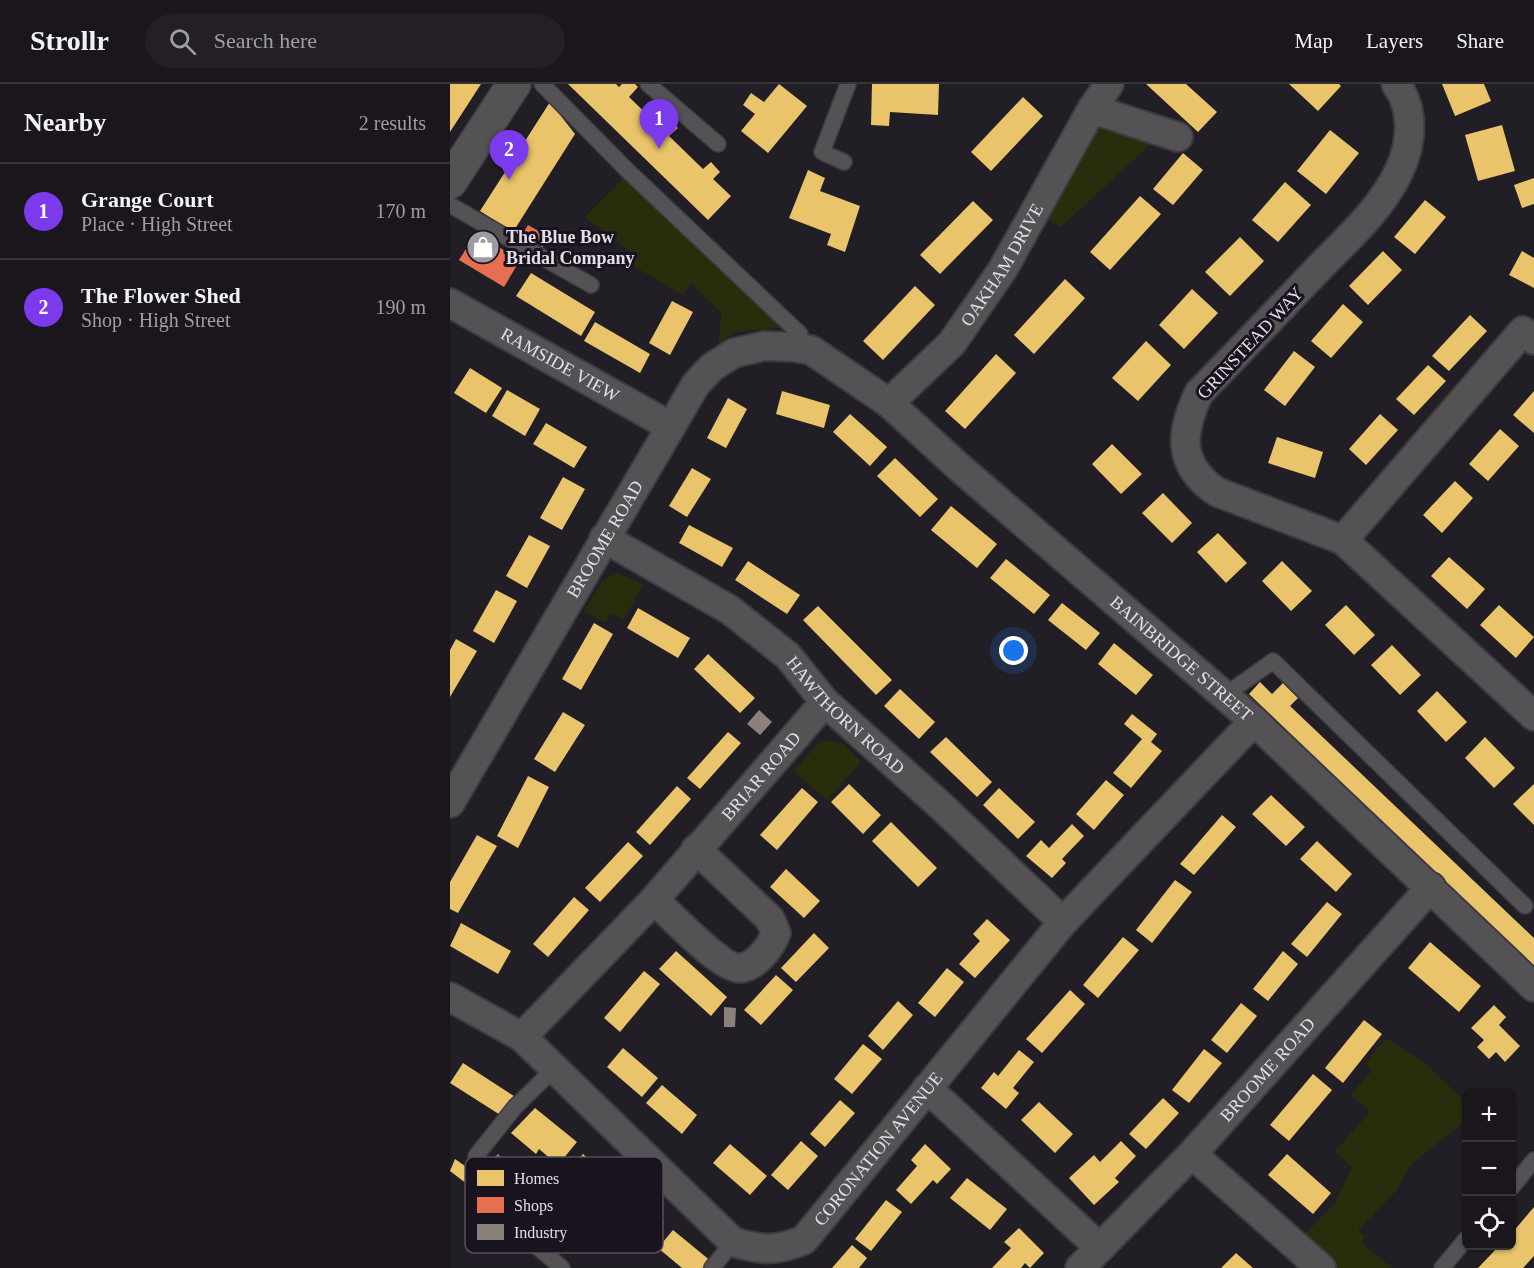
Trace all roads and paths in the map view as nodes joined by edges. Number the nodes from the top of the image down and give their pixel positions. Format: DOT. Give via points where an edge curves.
graph roads {
  1 [pos="514,84"];
  2 [pos="542,84"];
  3 [pos="648,84"];
  4 [pos="848,84"];
  5 [pos="1110,84"];
  6 [pos="1396,84"];
  7 [pos="1092,109"];
  8 [pos="1178,137"];
  9 [pos="718,144"];
  10 [pos="844,162"];
  11 [pos="450,182"];
  12 [pos="450,205"];
  13 [pos="591,285"];
  14 [pos="450,303"];
  15 [pos="1534,340"];
  16 [pos="805,342"];
  17 [pos="889,403"];
  18 [pos="670,426"];
  19 [pos="604,538"];
  20 [pos="1343,540"];
  21 [pos="1225,695"];
  22 [pos="825,702"];
  23 [pos="1534,716"];
  24 [pos="1254,721"];
  25 [pos="450,803"];
  26 [pos="696,849"];
  27 [pos="1431,887"];
  28 [pos="654,900"];
  29 [pos="1525,906"];
  30 [pos="1063,922"];
  31 [pos="1534,987"];
  32 [pos="450,997"];
  33 [pos="522,1037"];
  34 [pos="554,1069"];
  35 [pos="927,1088"];
  36 [pos="1192,1154"];
  37 [pos="476,1156"];
  38 [pos="645,1157"];
  39 [pos="1534,1160"];
  40 [pos="663,1174"];
  41 [pos="1516,1182"];
  42 [pos="733,1242"];
  43 [pos="1462,1245"];
  44 [pos="1101,1248"];
  45 [pos="544,1253"];
  46 [pos="562,1268"];
  47 [pos="712,1268"];
  48 [pos="1080,1268"];
  49 [pos="1320,1268"];
  50 [pos="1442,1268"];
  1 -- 11 [label="street"];
  2 -- 16 [label="lane"];
  3 -- 9 [label="lane"];
  4 -- 10 [label="lane" via="822,153"];
  5 -- 7 [label="street, OAKHAM DRIVE"];
  6 -- 20 [label="street, GRINSTEAD WAY" via="1409,116 1409,141 1399,171 1364,222 1199,393 1189,416 1185,441 1189,462 1199,480 1217,492"];
  7 -- 8 [label="street"];
  7 -- 17 [label="street, OAKHAM DRIVE" via="1003,269 952,343"];
  12 -- 13 [label="lane"];
  14 -- 18 [label="street, RAMSIDE VIEW"];
  15 -- 20 [label="street" via="1522,331"];
  16 -- 17 [label="street, BAINBRIDGE STREET"];
  16 -- 18 [label="street, BROOME ROAD" via="734,353 712,367 696,384"];
  17 -- 21 [label="street, BAINBRIDGE STREET"];
  18 -- 19 [label="street, BROOME ROAD"];
  19 -- 22 [label="street, HAWTHORN ROAD" via="730,610 788,656"];
  19 -- 25 [label="street, BROOME ROAD"];
  20 -- 23 [label="street, GRINSTEAD WAY"];
  21 -- 24 [label="street, BAINBRIDGE STREET"];
  21 -- 29 [label="lane" via="1273,661"];
  22 -- 26 [label="street, BRIAR ROAD"];
  22 -- 30 [label="street, HAWTHORN ROAD" via="940,804"];
  24 -- 27 [label="street, BAINBRIDGE STREET"];
  24 -- 30 [label="street, CORONATION AVENUE"];
  26 -- 28 [label="street, BRIAR ROAD"];
  26 -- 28 [label="street" via="770,918 776,933 772,944 753,964 740,968 724,963"];
  27 -- 31 [label="street, BAINBRIDGE STREET"];
  27 -- 36 [label="street, BROOME ROAD"];
  28 -- 33 [label="street, BRIAR ROAD"];
  30 -- 35 [label="street, CORONATION AVENUE"];
  32 -- 33 [label="street"];
  33 -- 34 [label="street"];
  34 -- 37 [label="lane" via="515,1107"];
  34 -- 38 [label="street"];
  35 -- 42 [label="street, CORONATION AVENUE" via="804,1240 778,1250"];
  35 -- 44 [label="street"];
  36 -- 44 [label="street, BROOME ROAD"];
  36 -- 49 [label="street"];
  39 -- 41 [label="lane"];
  40 -- 42 [label="street"];
  42 -- 47 [label="lane"];
  43 -- 50 [label="lane"];
  44 -- 48 [label="street, BROOME ROAD"];
  45 -- 46 [label="lane"];
}
